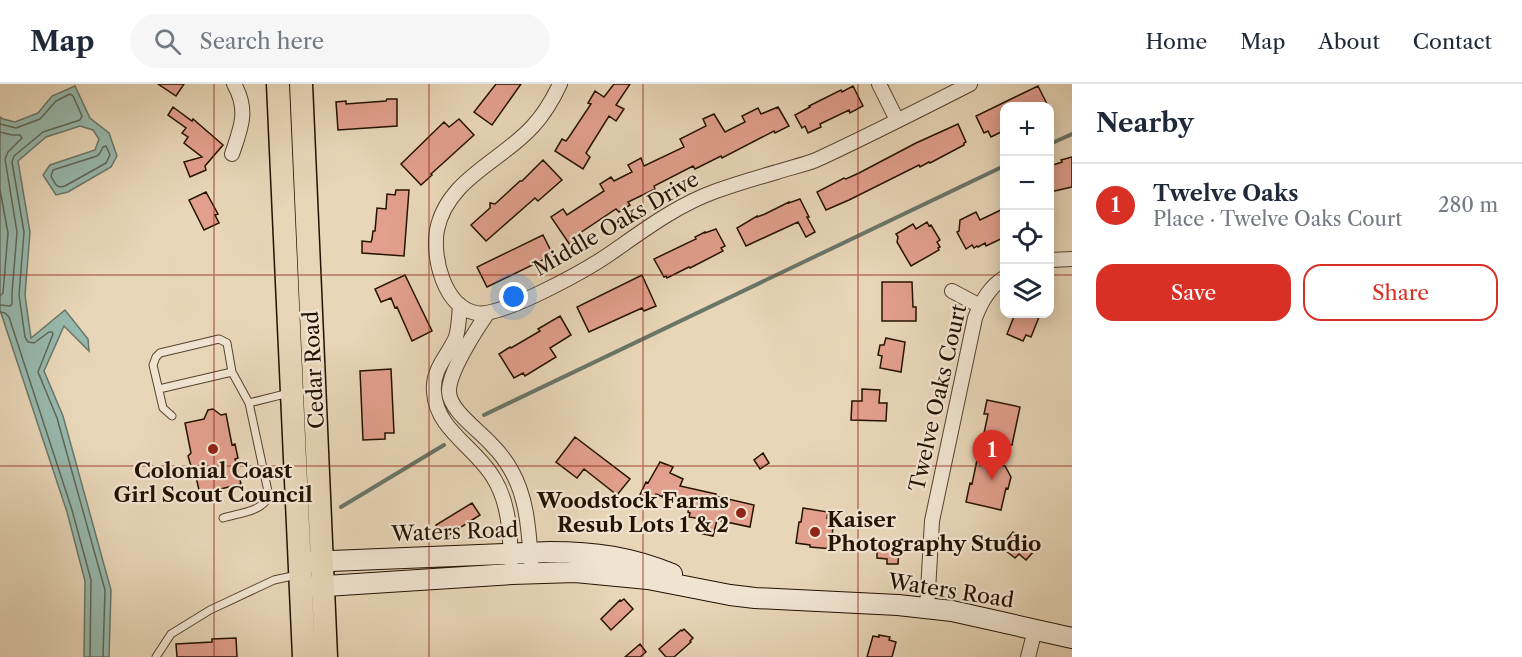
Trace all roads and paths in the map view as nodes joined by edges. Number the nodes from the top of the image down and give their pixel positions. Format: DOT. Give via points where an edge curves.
graph roads {
  1 [pos="234,84"];
  2 [pos="278,84"];
  3 [pos="301,84"];
  4 [pos="560,84"];
  5 [pos="879,84"];
  6 [pos="970,84"];
  7 [pos="897,120"];
  8 [pos="232,154"];
  9 [pos="1072,259"];
  10 [pos="1054,260"];
  11 [pos="1000,281"];
  12 [pos="952,291"];
  13 [pos="460,305"];
  14 [pos="980,306"];
  15 [pos="487,314"];
  16 [pos="232,372"];
  17 [pos="159,389"];
  18 [pos="292,393"];
  19 [pos="249,403"];
  20 [pos="172,416"];
  21 [pos="223,518"];
  22 [pos="520,553"];
  23 [pos="322,561"];
  24 [pos="532,573"];
  25 [pos="512,574"];
  26 [pos="300,575"];
  27 [pos="323,586"];
  28 [pos="713,592"];
  29 [pos="927,608"];
  30 [pos="1035,630"];
  31 [pos="1072,638"];
  32 [pos="156,657"];
  33 [pos="304,657"];
  34 [pos="326,657"];
  35 [pos="1028,657"];
  1 -- 8 [label="street" via="243,118"];
  2 -- 18 [label="main road, Cedar Road"];
  3 -- 23 [label="main road, Cedar Road"];
  4 -- 13 [label="street" via="534,126 467,180 444,210 435,250 439,270 451,296"];
  5 -- 7 [label="street"];
  6 -- 7 [label="street, Middle Oaks Drive"];
  7 -- 15 [label="street, Middle Oaks Drive" via="814,161 744,181 689,203 595,264"];
  9 -- 10 [label="street"];
  11 -- 14 [label="street, Twelve Oaks Court"];
  12 -- 14 [label="street"];
  13 -- 15 [label="street" via="477,314"];
  13 -- 22 [label="street" via="457,334 435,376 435,400 442,418 495,479"];
  14 -- 29 [label="street, Twelve Oaks Court" via="932,521"];
  15 -- 22 [label="street" via="453,373 449,396 511,471 528,526"];
  16 -- 17 [label="lane"];
  16 -- 17 [label="lane" via="227,343 214,339 160,353 153,365"];
  16 -- 19 [label="lane"];
  17 -- 20 [label="lane" via="163,408"];
  18 -- 19 [label="lane"];
  18 -- 26 [label="main road, Cedar Road"];
  19 -- 21 [label="lane" via="269,496 260,507"];
  22 -- 23 [label="street, Waters Road"];
  22 -- 24 [label="street"];
  22 -- 25 [label="street"];
  22 -- 28 [label="street, Waters Road" via="621,557"];
  23 -- 26 [label="street, Waters Road"];
  23 -- 27 [label="main road, Cedar Road"];
  24 -- 25 [label="street, Waters Road"];
  24 -- 28 [label="street, Waters Road" via="617,575"];
  25 -- 27 [label="street, Waters Road"];
  26 -- 27 [label="street, Waters Road"];
  26 -- 32 [label="lane" via="273,580 210,610 171,634"];
  26 -- 33 [label="main road, Cedar Road"];
  27 -- 34 [label="main road, Cedar Road"];
  28 -- 29 [label="street, Waters Road"];
  29 -- 30 [label="street, Waters Road"];
  30 -- 31 [label="street, Waters Road"];
  30 -- 35 [label="street"];
}
